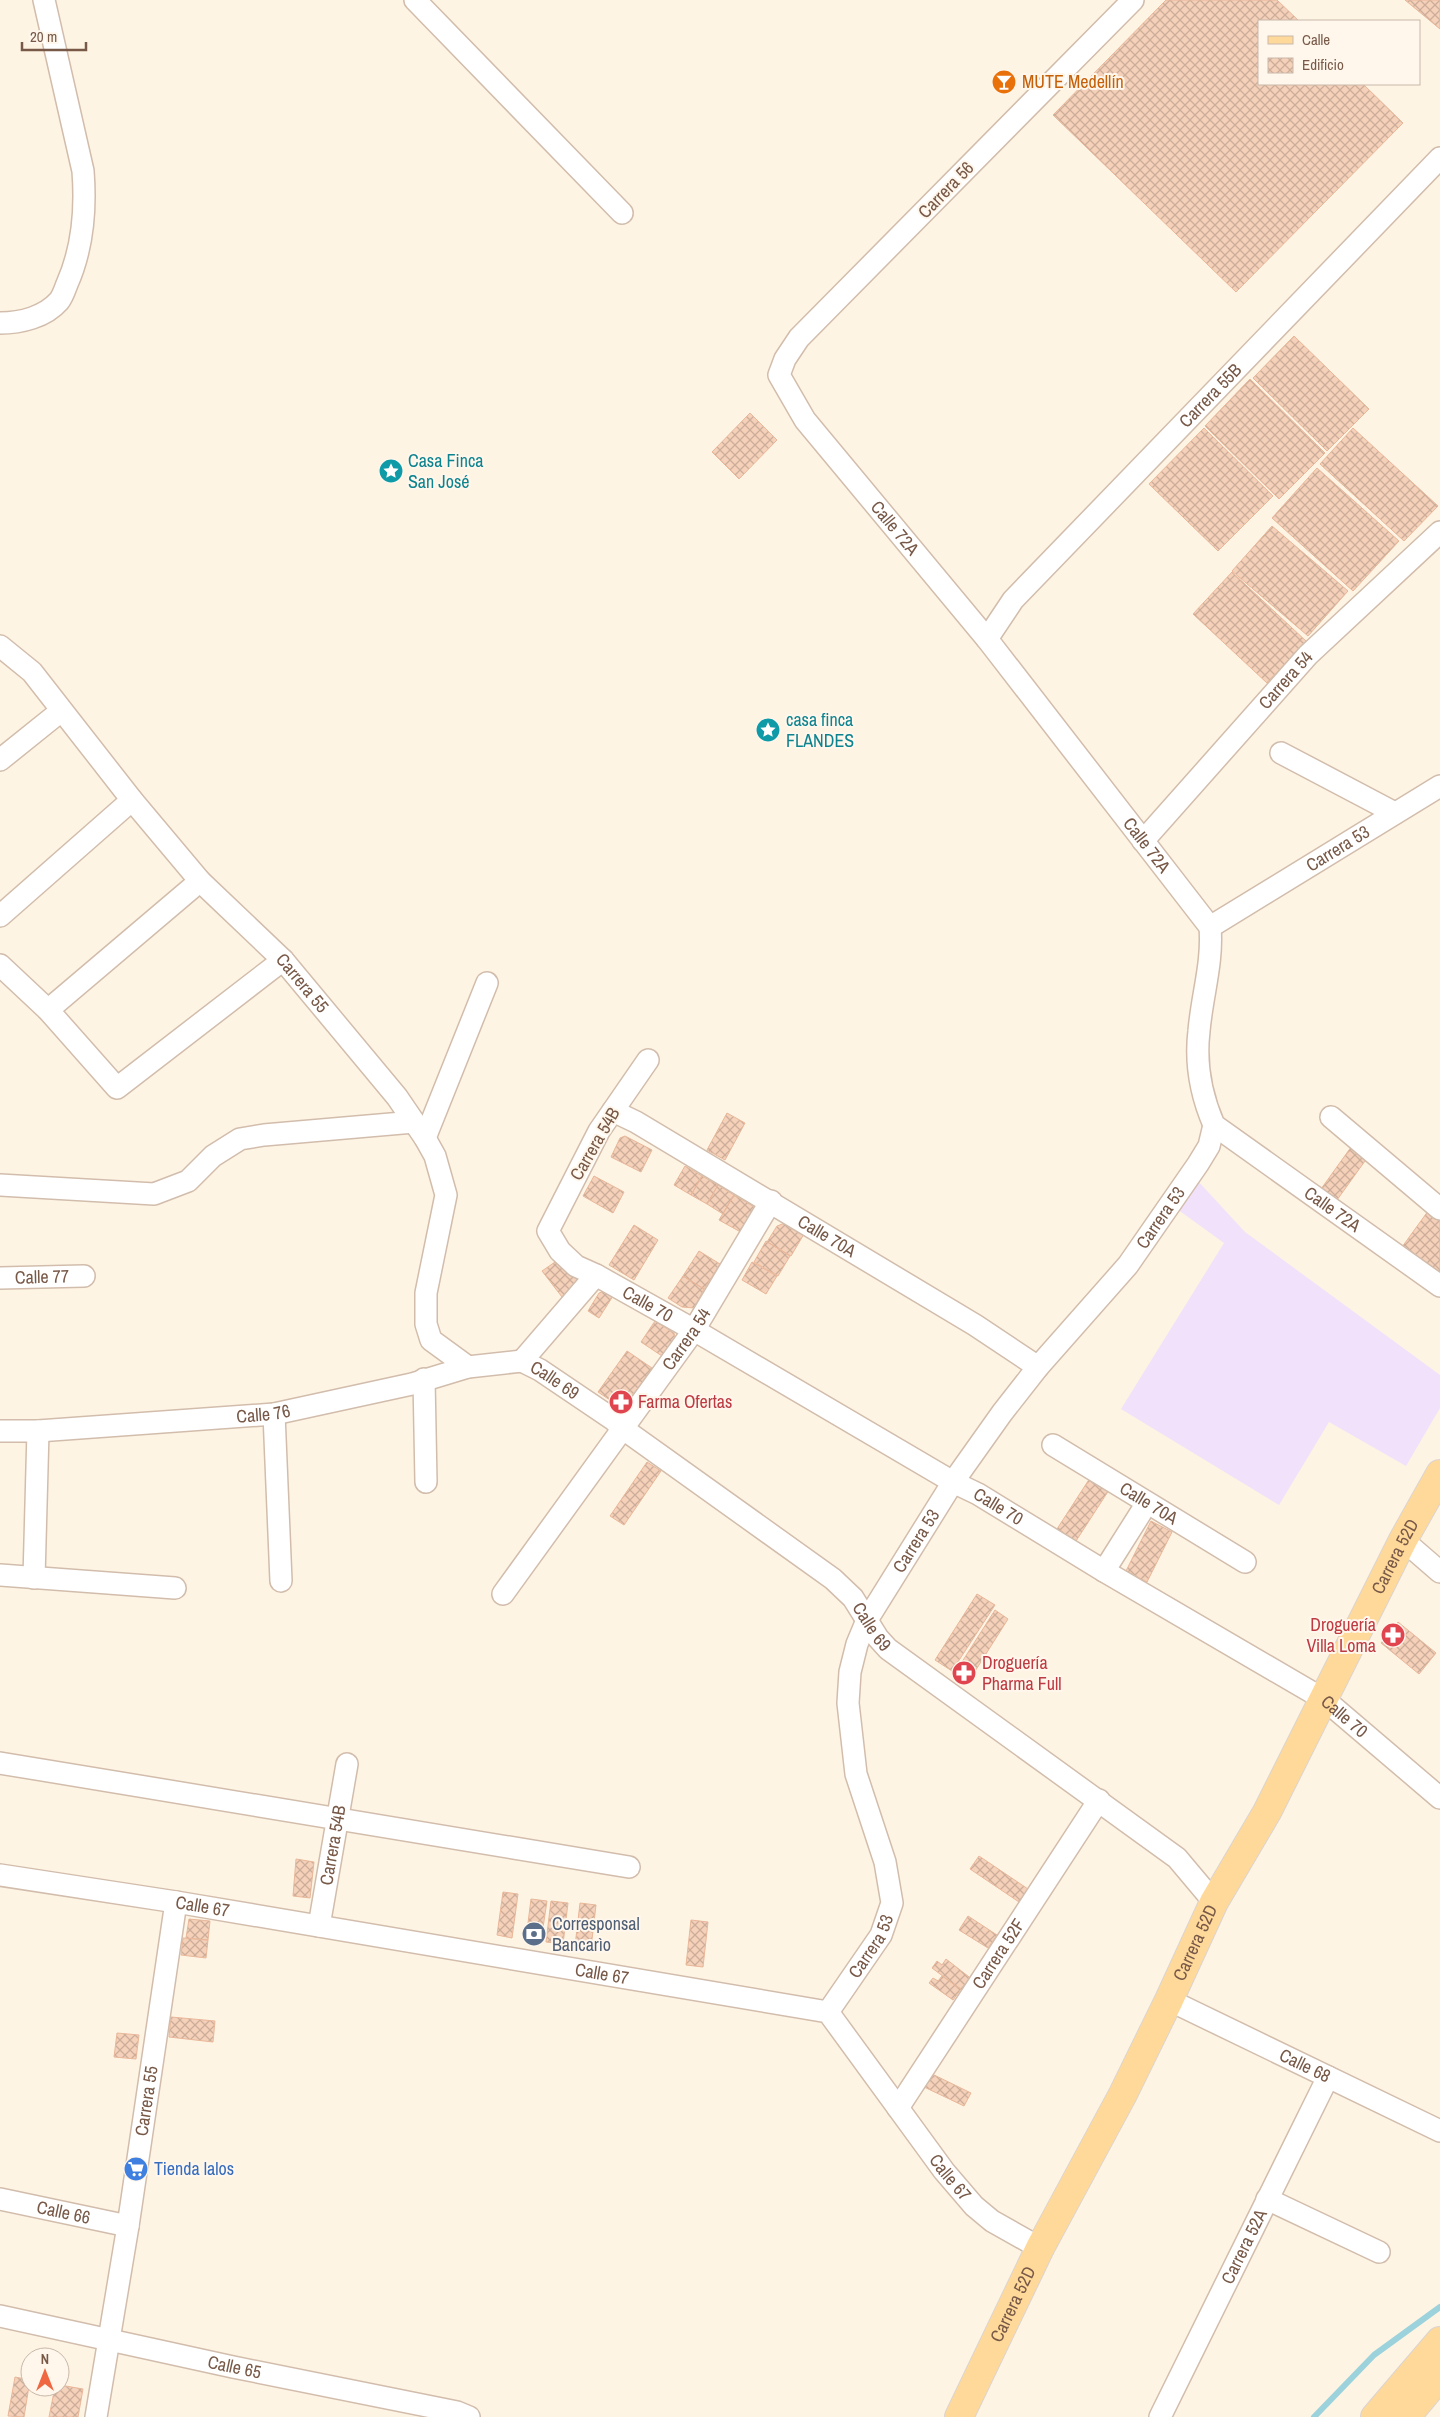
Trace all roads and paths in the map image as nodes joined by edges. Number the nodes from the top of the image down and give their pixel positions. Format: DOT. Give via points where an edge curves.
graph roads {
  1 [pos="44,0"];
  2 [pos="415,0"];
  3 [pos="1133,0"];
  4 [pos="1440,158"];
  5 [pos="622,213"];
  6 [pos="0,323"];
  7 [pos="786,390"];
  8 [pos="1440,532"];
  9 [pos="987,639"];
  10 [pos="0,646"];
  11 [pos="61,711"];
  12 [pos="1282,753"];
  13 [pos="0,760"];
  14 [pos="1440,786"];
  15 [pos="132,800"];
  16 [pos="1395,813"];
  17 [pos="1143,841"];
  18 [pos="200,881"];
  19 [pos="0,916"];
  20 [pos="1210,927"];
  21 [pos="283,960"];
  22 [pos="0,965"];
  23 [pos="487,983"];
  24 [pos="48,1010"];
  25 [pos="648,1060"];
  26 [pos="612,1111"];
  27 [pos="1332,1118"];
  28 [pos="1214,1125"];
  29 [pos="420,1130"];
  30 [pos="0,1185"];
  31 [pos="771,1201"];
  32 [pos="1440,1209"];
  33 [pos="548,1231"];
  34 [pos="596,1275"];
  35 [pos="84,1276"];
  36 [pos="0,1278"];
  37 [pos="1440,1286"];
  38 [pos="694,1330"];
  39 [pos="522,1361"];
  40 [pos="1038,1367"];
  41 [pos="468,1368"];
  42 [pos="424,1379"];
  43 [pos="274,1414"];
  44 [pos="622,1428"];
  45 [pos="0,1430"];
  46 [pos="38,1431"];
  47 [pos="1053,1445"];
  48 [pos="1440,1474"];
  49 [pos="426,1482"];
  50 [pos="953,1482"];
  51 [pos="1147,1503"];
  52 [pos="1403,1540"];
  53 [pos="1245,1562"];
  54 [pos="1104,1571"];
  55 [pos="1440,1572"];
  56 [pos="0,1575"];
  57 [pos="34,1578"];
  58 [pos="281,1581"];
  59 [pos="175,1588"];
  60 [pos="503,1594"];
  61 [pos="867,1620"];
  62 [pos="1325,1700"];
  63 [pos="0,1763"];
  64 [pos="347,1764"];
  65 [pos="1440,1798"];
  66 [pos="1099,1800"];
  67 [pos="338,1818"];
  68 [pos="630,1867"];
  69 [pos="0,1875"];
  70 [pos="176,1902"];
  71 [pos="1214,1902"];
  72 [pos="319,1926"];
  73 [pos="1169,2000"];
  74 [pos="828,2012"];
  75 [pos="1328,2077"];
  76 [pos="898,2108"];
  77 [pos="1440,2131"];
  78 [pos="0,2199"];
  79 [pos="1267,2199"];
  80 [pos="128,2226"];
  81 [pos="1040,2248"];
  82 [pos="1379,2252"];
  83 [pos="0,2316"];
  84 [pos="109,2340"];
  85 [pos="1440,2340"];
  86 [pos="1440,2376"];
  87 [pos="96,2417"];
  88 [pos="469,2417"];
  89 [pos="959,2417"];
  90 [pos="1160,2417"];
  91 [pos="1374,2417"];
  92 [pos="1406,2417"];
  1 -- 6 [label="street" via="83,171 85,193 81,238 60,300 24,321"];
  2 -- 5 [label="street"];
  3 -- 7 [label="street, Carrera 56" via="799,338 779,375"];
  4 -- 9 [label="street, Carrera 55B" via="1012,600"];
  7 -- 9 [label="street, Calle 72A" via="805,420"];
  8 -- 17 [label="street, Carrera 54" via="1308,655"];
  9 -- 17 [label="street, Calle 72A"];
  10 -- 11 [label="street, Carrera 55" via="32,672"];
  11 -- 13 [label="street"];
  11 -- 15 [label="street, Carrera 55"];
  12 -- 16 [label="street"];
  14 -- 16 [label="street, Carrera 53"];
  15 -- 18 [label="street, Carrera 55"];
  15 -- 19 [label="street"];
  16 -- 20 [label="street, Carrera 53"];
  17 -- 20 [label="street, Calle 72A"];
  18 -- 21 [label="street, Carrera 55"];
  18 -- 24 [label="street"];
  20 -- 28 [label="street" via="1209,971 1199,1032 1199,1082"];
  21 -- 24 [label="street" via="117,1088"];
  21 -- 29 [label="street, Carrera 55"];
  22 -- 24 [label="street"];
  23 -- 29 [label="street"];
  25 -- 26 [label="street, Carrera 54B"];
  26 -- 31 [label="street, Calle 70A"];
  26 -- 33 [label="street, Carrera 54B" via="599,1130"];
  27 -- 32 [label="street"];
  28 -- 37 [label="street, Calle 72A"];
  28 -- 40 [label="street, Carrera 53" via="1202,1158 1128,1265"];
  29 -- 30 [label="street" via="264,1135 240,1139 212,1156 188,1181 154,1194"];
  29 -- 41 [label="street, Carrera 55" via="435,1156 446,1195 426,1293 426,1324 431,1340"];
  31 -- 38 [label="street, Carrera 54"];
  31 -- 40 [label="street, Calle 70A" via="975,1324"];
  33 -- 34 [label="street, Calle 70" via="560,1251 576,1266"];
  34 -- 38 [label="street, Calle 70"];
  34 -- 39 [label="street"];
  35 -- 36 [label="street, Calle 77"];
  38 -- 44 [label="street, Carrera 54"];
  38 -- 50 [label="street, Calle 70"];
  39 -- 41 [label="street, Calle 76"];
  39 -- 44 [label="street, Calle 69" via="540,1370"];
  40 -- 50 [label="street, Carrera 53"];
  41 -- 42 [label="street, Calle 76"];
  42 -- 43 [label="street, Calle 76"];
  42 -- 49 [label="street"];
  43 -- 46 [label="street, Calle 76"];
  43 -- 58 [label="street"];
  44 -- 60 [label="street, Carrera 54"];
  44 -- 61 [label="street, Calle 69" via="833,1579 853,1598"];
  45 -- 46 [label="street, Calle 76"];
  46 -- 57 [label="street"];
  47 -- 51 [label="street, Calle 70A"];
  48 -- 52 [label="main road, Carrera 52D"];
  50 -- 54 [label="street, Calle 70"];
  50 -- 61 [label="street, Carrera 53"];
  51 -- 53 [label="street, Calle 70A"];
  51 -- 54 [label="street"];
  52 -- 55 [label="street"];
  52 -- 62 [label="main road, Carrera 52D"];
  54 -- 62 [label="street, Calle 70"];
  56 -- 57 [label="street"];
  57 -- 59 [label="street"];
  61 -- 66 [label="street, Calle 69" via="878,1638 902,1660"];
  61 -- 74 [label="street, Carrera 53" via="854,1653 848,1703 856,1774 885,1862 892,1903 881,1935"];
  62 -- 65 [label="street, Calle 70"];
  62 -- 71 [label="main road, Carrera 52D" via="1267,1812"];
  63 -- 67 [label="street"];
  64 -- 67 [label="street, Carrera 54B"];
  66 -- 71 [label="street, Calle 69" via="1178,1858"];
  66 -- 76 [label="street, Carrera 52F"];
  67 -- 68 [label="street"];
  67 -- 72 [label="street, Carrera 54B"];
  69 -- 70 [label="street, Calle 67"];
  70 -- 72 [label="street, Calle 67"];
  70 -- 80 [label="street, Carrera 55"];
  71 -- 73 [label="main road, Carrera 52D"];
  72 -- 74 [label="street, Calle 67"];
  73 -- 75 [label="street, Calle 68"];
  73 -- 81 [label="main road, Carrera 52D"];
  74 -- 76 [label="street, Calle 67"];
  75 -- 77 [label="street, Calle 68"];
  75 -- 79 [label="street, Carrera 52A"];
  76 -- 81 [label="street, Calle 67" via="974,2206 992,2221"];
  78 -- 80 [label="street, Calle 66"];
  79 -- 82 [label="street"];
  79 -- 90 [label="street, Carrera 52A"];
  80 -- 84 [label="street, Carrera 55"];
  81 -- 89 [label="main road, Carrera 52D"];
  83 -- 84 [label="street, Calle 65"];
  84 -- 87 [label="street, Carrera 55"];
  84 -- 88 [label="street, Calle 65"];
  85 -- 91 [label="main road"];
  86 -- 92 [label="main road"];
}
